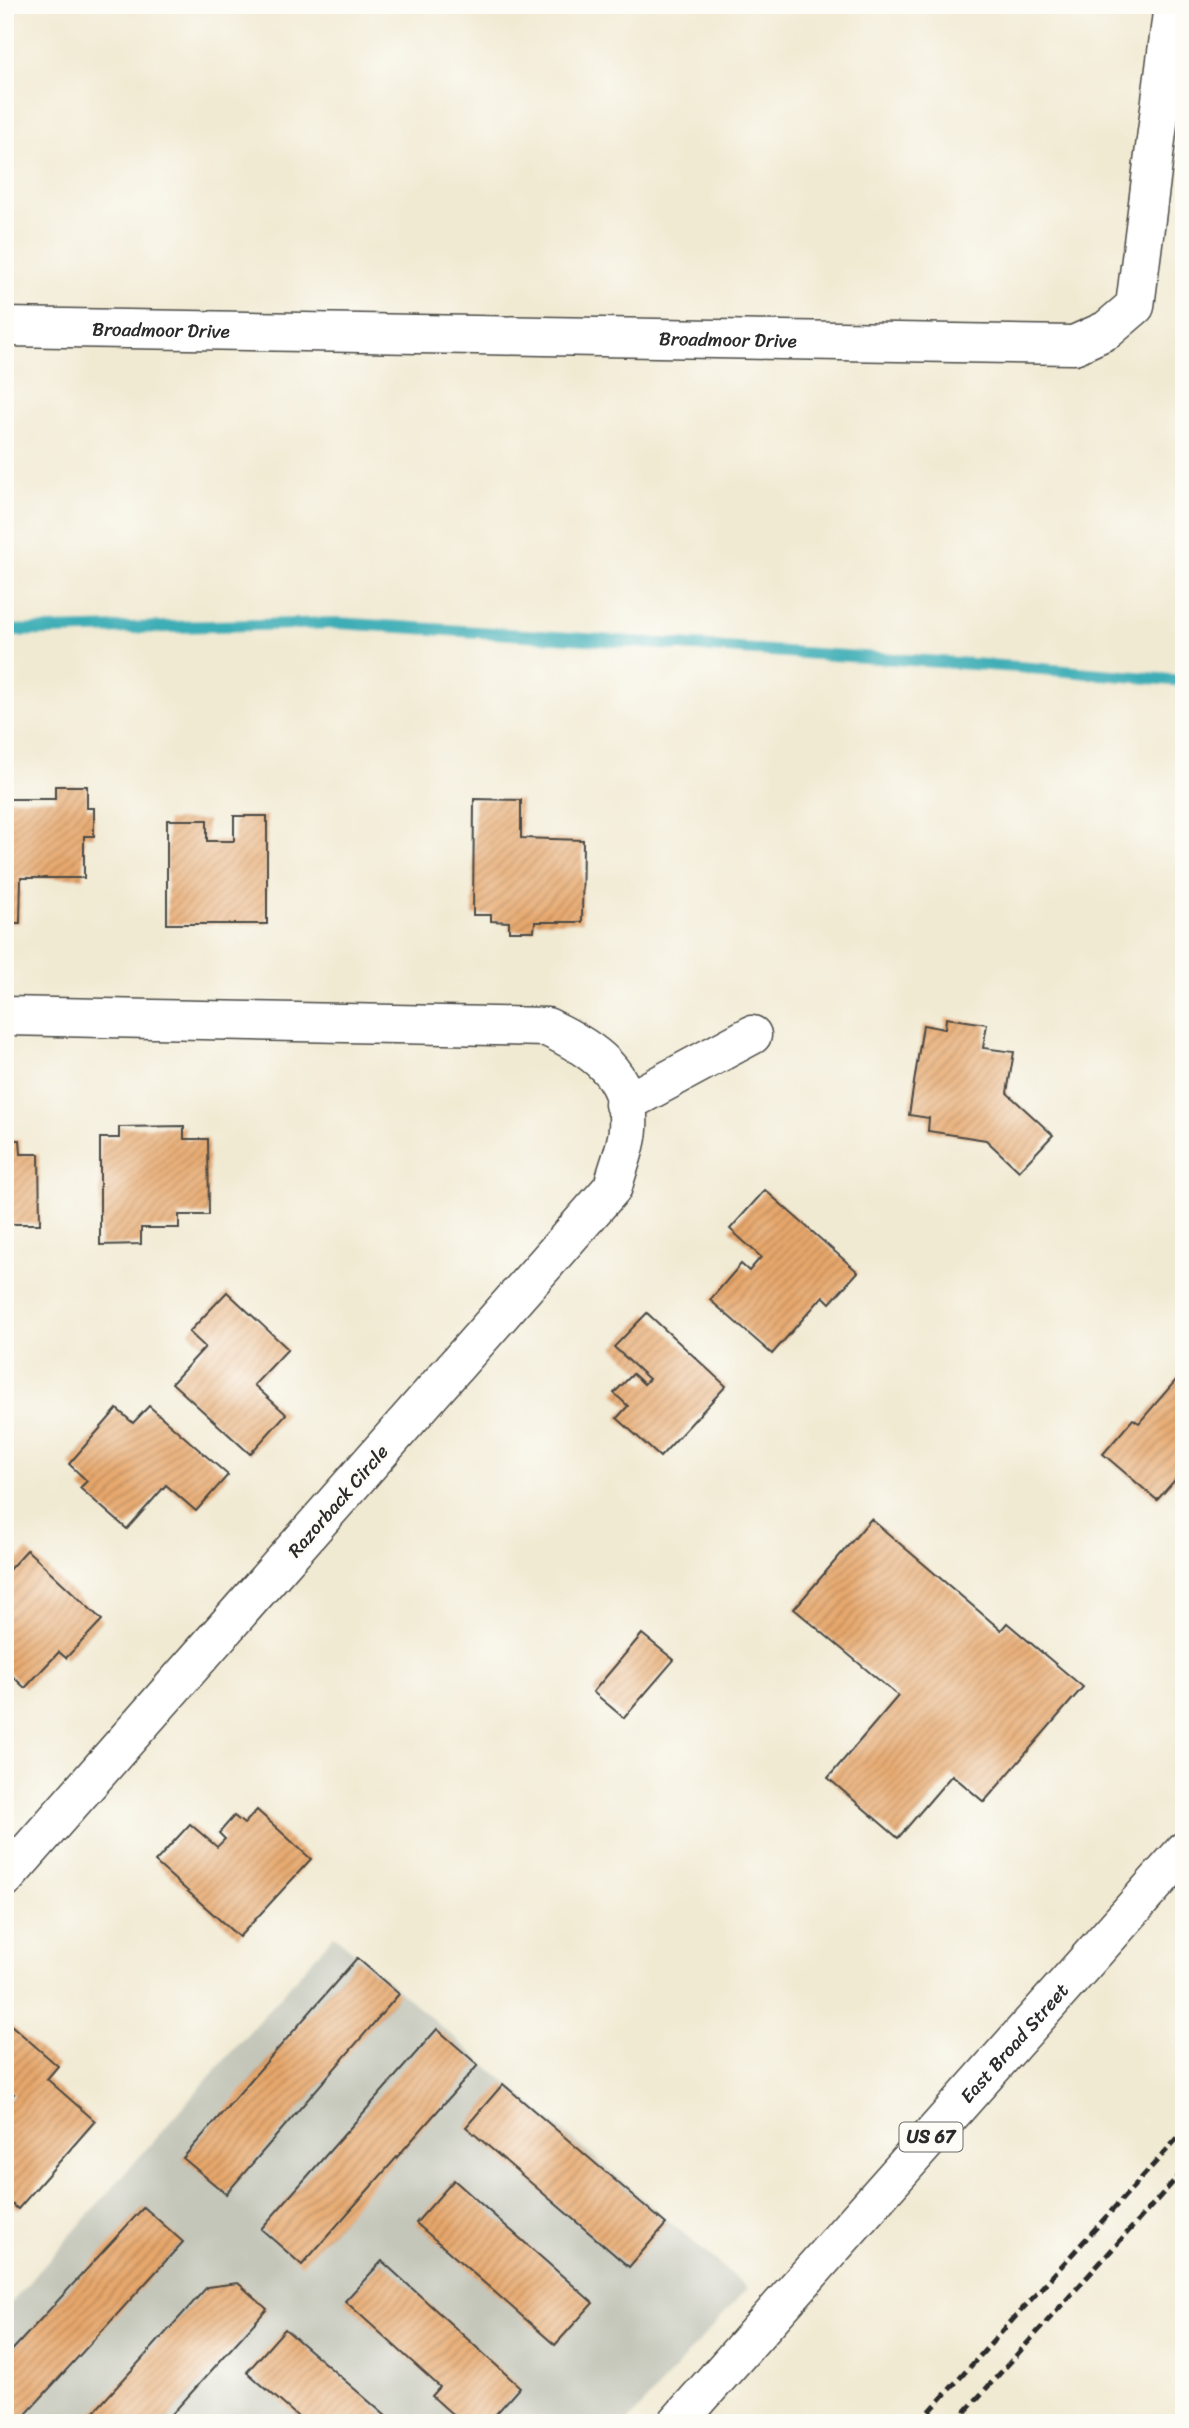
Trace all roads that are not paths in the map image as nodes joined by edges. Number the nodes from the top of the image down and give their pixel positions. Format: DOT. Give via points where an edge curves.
graph roads {
  1 [pos="1173,5"];
  2 [pos="5,327"];
  3 [pos="5,1016"];
  4 [pos="752,1035"];
  5 [pos="624,1104"];
  6 [pos="1184,1851"];
  7 [pos="5,1878"];
  8 [pos="677,2423"];
  1 -- 2 [label="street, Broadmoor Drive" via="1135,306 1107,330 1074,345"];
  3 -- 5 [label="street, Razorback Circle" via="547,1027 588,1047 621,1082"];
  4 -- 5 [label="street"];
  5 -- 7 [label="street, Razorback Circle" via="628,1129 613,1187"];
  6 -- 8 [label="street, East Broad Street / US 67"];
}
